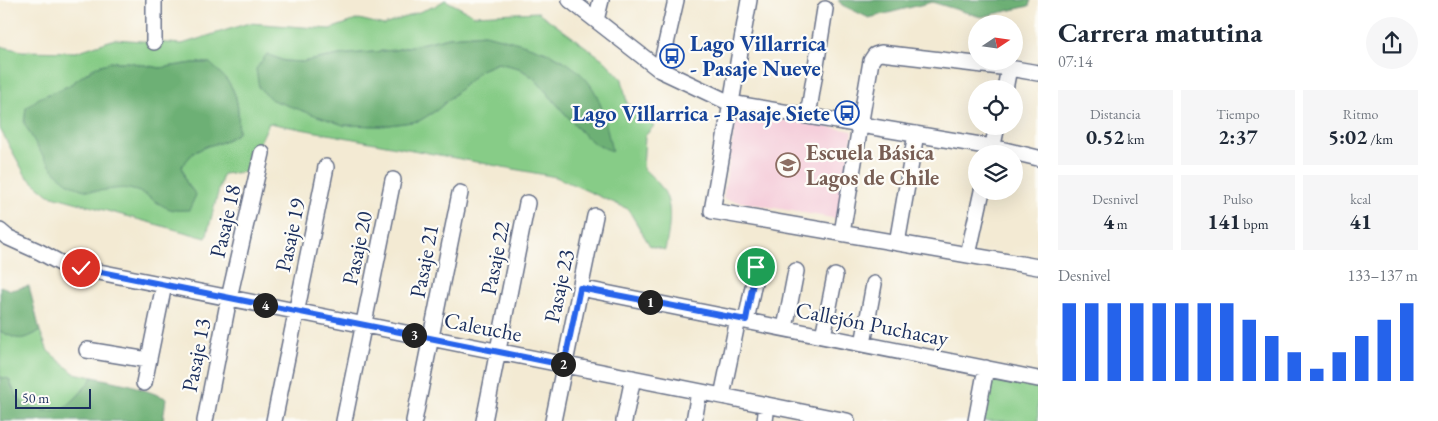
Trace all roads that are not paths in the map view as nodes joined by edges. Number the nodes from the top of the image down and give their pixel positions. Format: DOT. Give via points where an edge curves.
graph roads {
  1 [pos="154,0"];
  2 [pos="570,0"];
  3 [pos="602,0"];
  4 [pos="676,0"];
  5 [pos="749,0"];
  6 [pos="825,9"];
  7 [pos="596,20"];
  8 [pos="154,42"];
  9 [pos="968,63"];
  10 [pos="660,70"];
  11 [pos="1021,70"];
  12 [pos="1038,73"];
  13 [pos="730,103"];
  14 [pos="808,116"];
  15 [pos="860,125"];
  16 [pos="916,134"];
  17 [pos="968,146"];
  18 [pos="262,154"];
  19 [pos="1023,156"];
  20 [pos="1038,158"];
  21 [pos="326,167"];
  22 [pos="393,180"];
  23 [pos="460,193"];
  24 [pos="980,200"];
  25 [pos="527,203"];
  26 [pos="595,216"];
  27 [pos="0,231"];
  28 [pos="842,233"];
  29 [pos="897,243"];
  30 [pos="968,255"];
  31 [pos="756,267"];
  32 [pos="1038,267"];
  33 [pos="796,271"];
  34 [pos="835,276"];
  35 [pos="874,284"];
  36 [pos="164,285"];
  37 [pos="580,288"];
  38 [pos="229,298"];
  39 [pos="296,311"];
  40 [pos="742,320"];
  41 [pos="363,325"];
  42 [pos="785,328"];
  43 [pos="823,336"];
  44 [pos="430,338"];
  45 [pos="863,344"];
  46 [pos="87,350"];
  47 [pos="498,352"];
  48 [pos="148,360"];
  49 [pos="564,365"];
  50 [pos="986,368"];
  51 [pos="633,378"];
  52 [pos="1038,379"];
  53 [pos="144,383"];
  54 [pos="700,392"];
  55 [pos="722,396"];
  56 [pos="767,405"];
  57 [pos="840,420"];
  58 [pos="205,421"];
  59 [pos="274,421"];
  60 [pos="344,421"];
  61 [pos="414,421"];
  62 [pos="484,421"];
  63 [pos="554,421"];
  64 [pos="624,421"];
  65 [pos="694,421"];
  66 [pos="764,421"];
  67 [pos="976,421"];
  1 -- 8 [label="street"];
  2 -- 7 [label="street"];
  3 -- 7 [label="street"];
  4 -- 10 [label="street"];
  5 -- 13 [label="street"];
  6 -- 14 [label="street"];
  7 -- 10 [label="street"];
  9 -- 15 [label="street" via="881,53 875,55 871,61"];
  10 -- 13 [label="street"];
  11 -- 12 [label="street"];
  13 -- 14 [label="street"];
  13 -- 28 [label="street" via="712,212"];
  14 -- 15 [label="street"];
  15 -- 16 [label="street"];
  15 -- 28 [label="street"];
  16 -- 17 [label="street"];
  16 -- 29 [label="street"];
  18 -- 38 [label="street, Pasaje 18"];
  19 -- 20 [label="street"];
  21 -- 39 [label="street, Pasaje 19"];
  22 -- 41 [label="street, Pasaje 20"];
  23 -- 44 [label="street, Pasaje 21"];
  24 -- 30 [label="street"];
  25 -- 47 [label="street, Pasaje 22"];
  26 -- 37 [label="street, Pasaje 23"];
  27 -- 36 [label="street, Caleuche" via="64,265"];
  28 -- 29 [label="street"];
  29 -- 30 [label="street"];
  30 -- 32 [label="street"];
  31 -- 40 [label="street"];
  33 -- 42 [label="street"];
  34 -- 43 [label="street"];
  35 -- 45 [label="street"];
  36 -- 38 [label="street, Caleuche"];
  36 -- 48 [label="street"];
  37 -- 40 [label="street, Callejón Puchacay"];
  37 -- 49 [label="street, Pasaje 23"];
  38 -- 39 [label="street, Caleuche"];
  38 -- 58 [label="street, Pasaje 13"];
  39 -- 41 [label="street, Caleuche"];
  39 -- 59 [label="street, Pasaje 19"];
  40 -- 42 [label="street, Callejón Puchacay"];
  40 -- 55 [label="street"];
  41 -- 44 [label="street, Caleuche"];
  41 -- 60 [label="street, Pasaje 20"];
  42 -- 43 [label="street, Callejón Puchacay"];
  43 -- 45 [label="street, Callejón Puchacay"];
  44 -- 47 [label="street, Caleuche"];
  44 -- 61 [label="street, Pasaje 21"];
  45 -- 50 [label="street, Callejón Puchacay"];
  46 -- 48 [label="street"];
  47 -- 49 [label="street, Caleuche"];
  47 -- 62 [label="street, Pasaje 22"];
  48 -- 53 [label="street"];
  49 -- 51 [label="street, Caleuche"];
  49 -- 63 [label="street, Pasaje 23"];
  50 -- 52 [label="street, Callejón Puchacay"];
  50 -- 67 [label="street"];
  51 -- 54 [label="street, Caleuche"];
  51 -- 64 [label="street"];
  54 -- 55 [label="street, Caleuche"];
  54 -- 65 [label="street"];
  55 -- 56 [label="street, Caleuche"];
  56 -- 57 [label="street, Caleuche"];
  56 -- 66 [label="street"];
}
